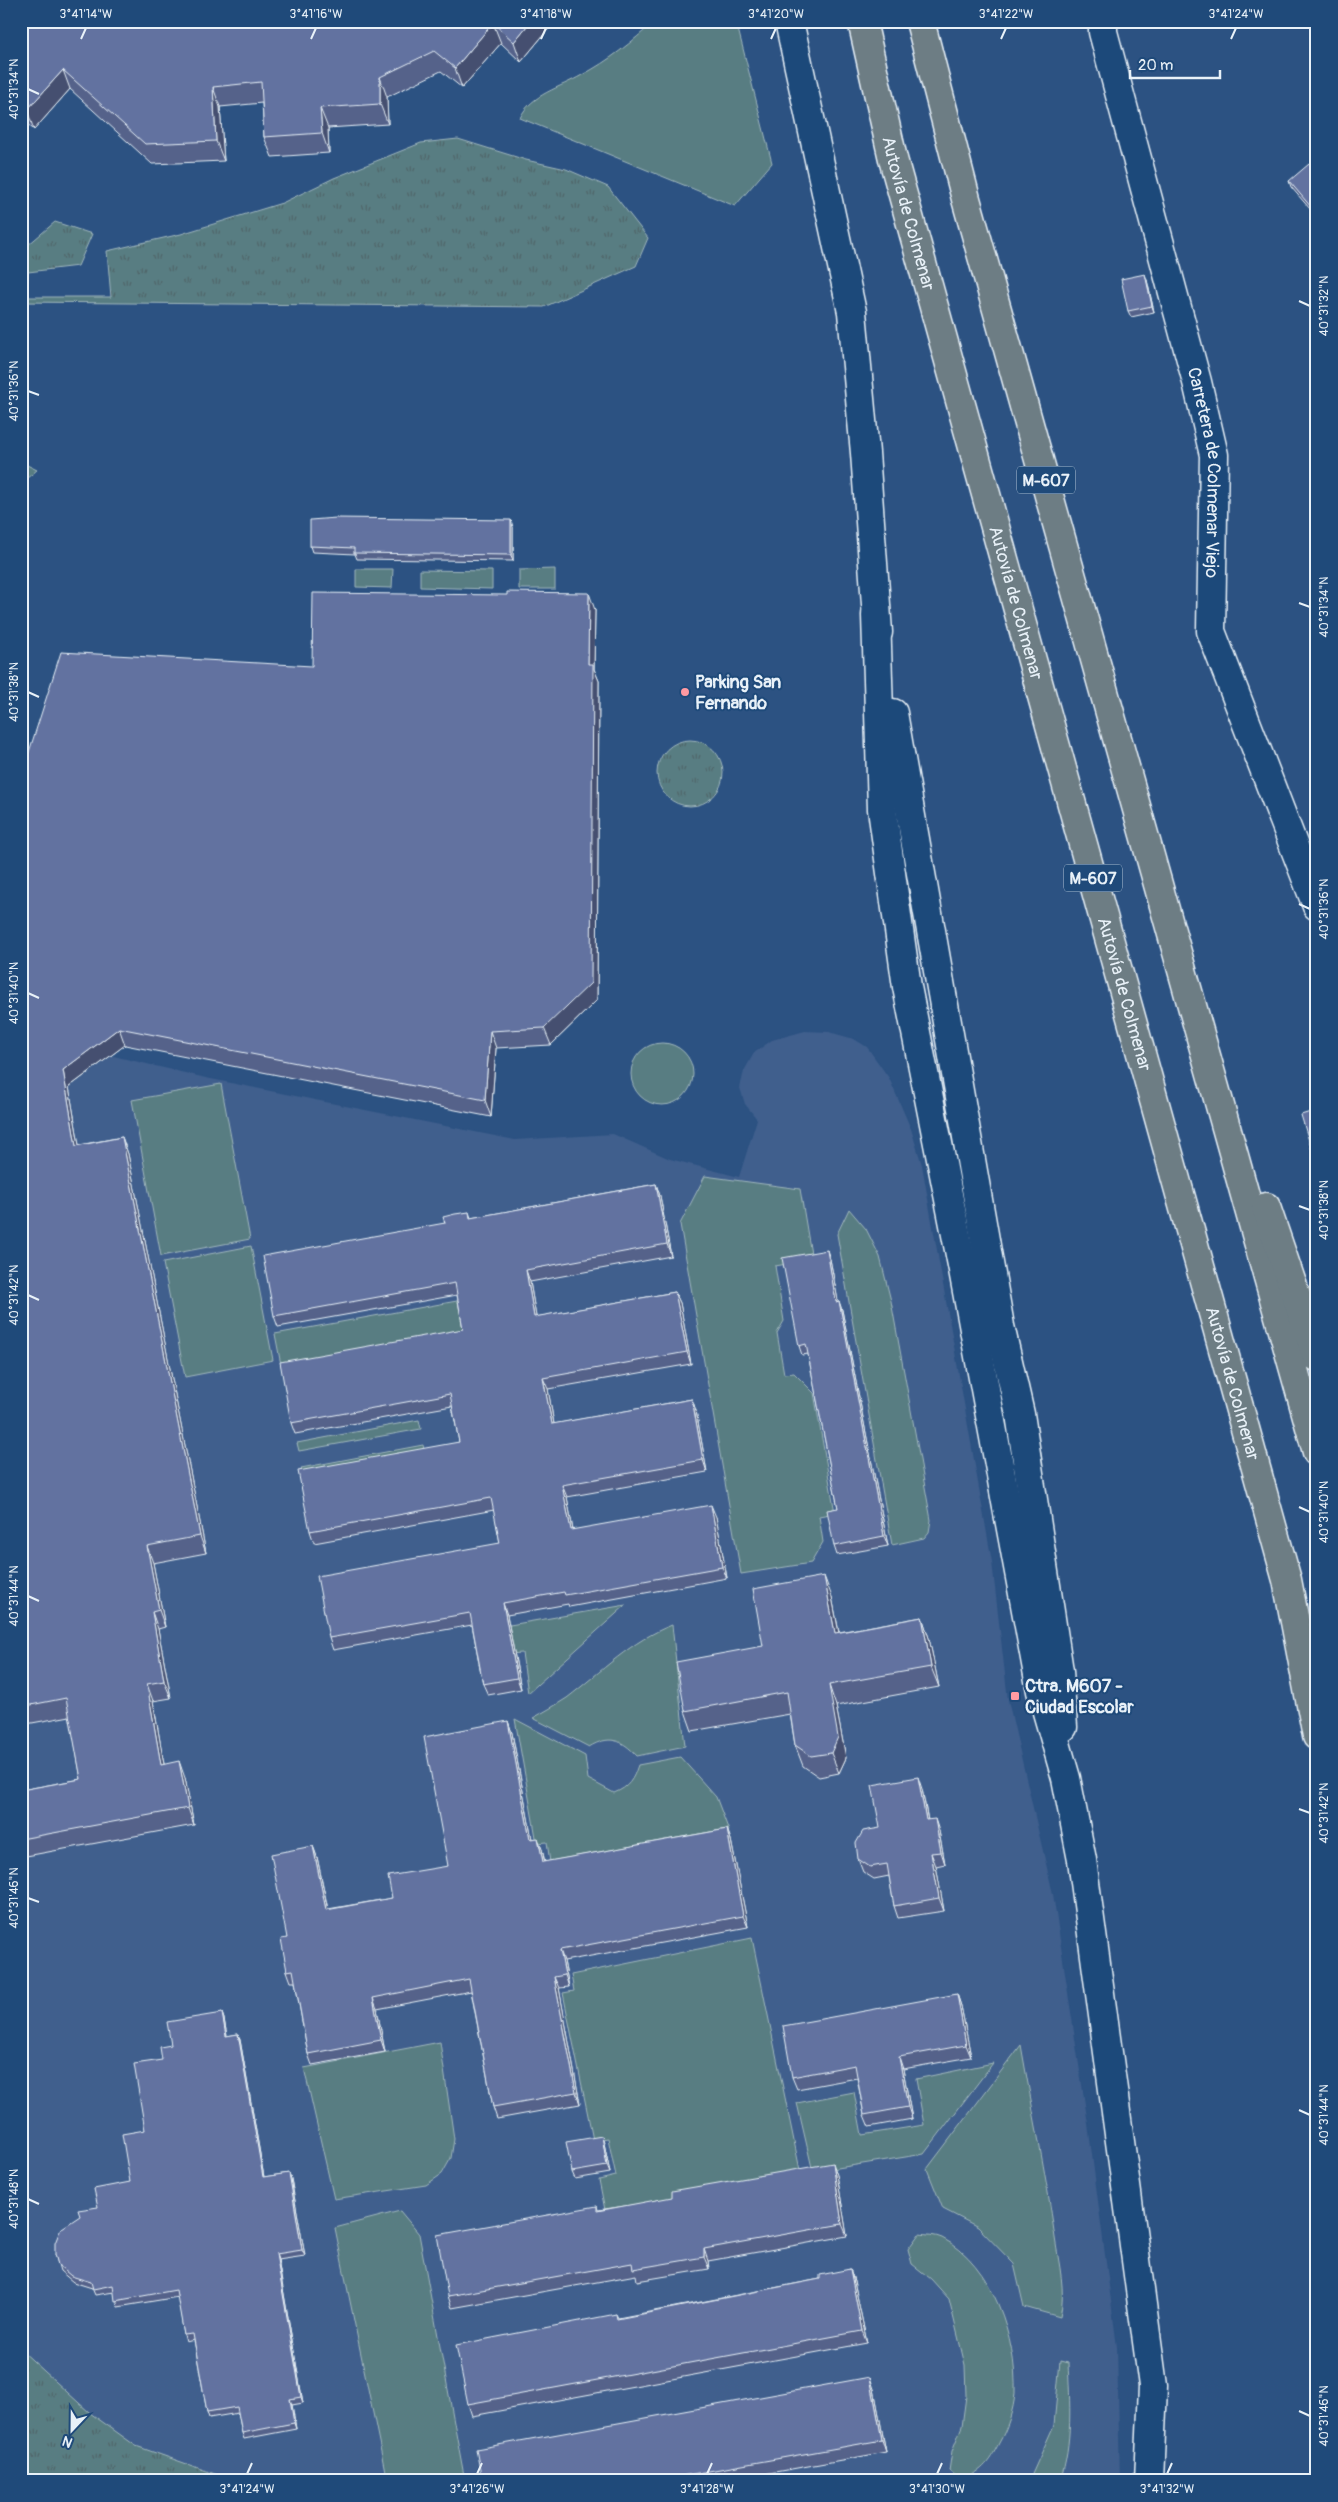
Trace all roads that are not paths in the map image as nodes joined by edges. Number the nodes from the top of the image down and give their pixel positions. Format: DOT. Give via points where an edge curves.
graph roads {
  1 [pos="789,21"];
  2 [pos="862,21"];
  3 [pos="921,24"];
  4 [pos="1103,27"];
  5 [pos="876,615"];
  6 [pos="1317,906"];
  7 [pos="1170,931"];
  8 [pos="920,955"];
  9 [pos="933,1023"];
  10 [pos="1000,1326"];
  11 [pos="1317,1358"];
  12 [pos="1317,1452"];
  13 [pos="1317,1736"];
  14 [pos="1066,1778"];
  15 [pos="1149,2481"];
  1 -- 5 [label="street" via="852,312"];
  2 -- 13 [label="highway, Autovía de Colmenar / M-607" via="896,169 1287,1580"];
  3 -- 7 [label="highway, M-607" via="969,209"];
  4 -- 6 [label="street, Carretera de Colmenar Viejo" via="1214,454 1211,631"];
  5 -- 8 [label="street" via="895,793"];
  5 -- 10 [label="street"];
  5 -- 14 [label="street" via="882,809 907,987 1041,1691"];
  7 -- 11 [label="highway"];
  7 -- 12 [label="highway, M-607"];
  9 -- 10 [label="street" via="974,1266"];
  10 -- 14 [label="street" via="1020,1414 1059,1671"];
  14 -- 15 [label="street" via="1082,1860 1154,2386"];
}
